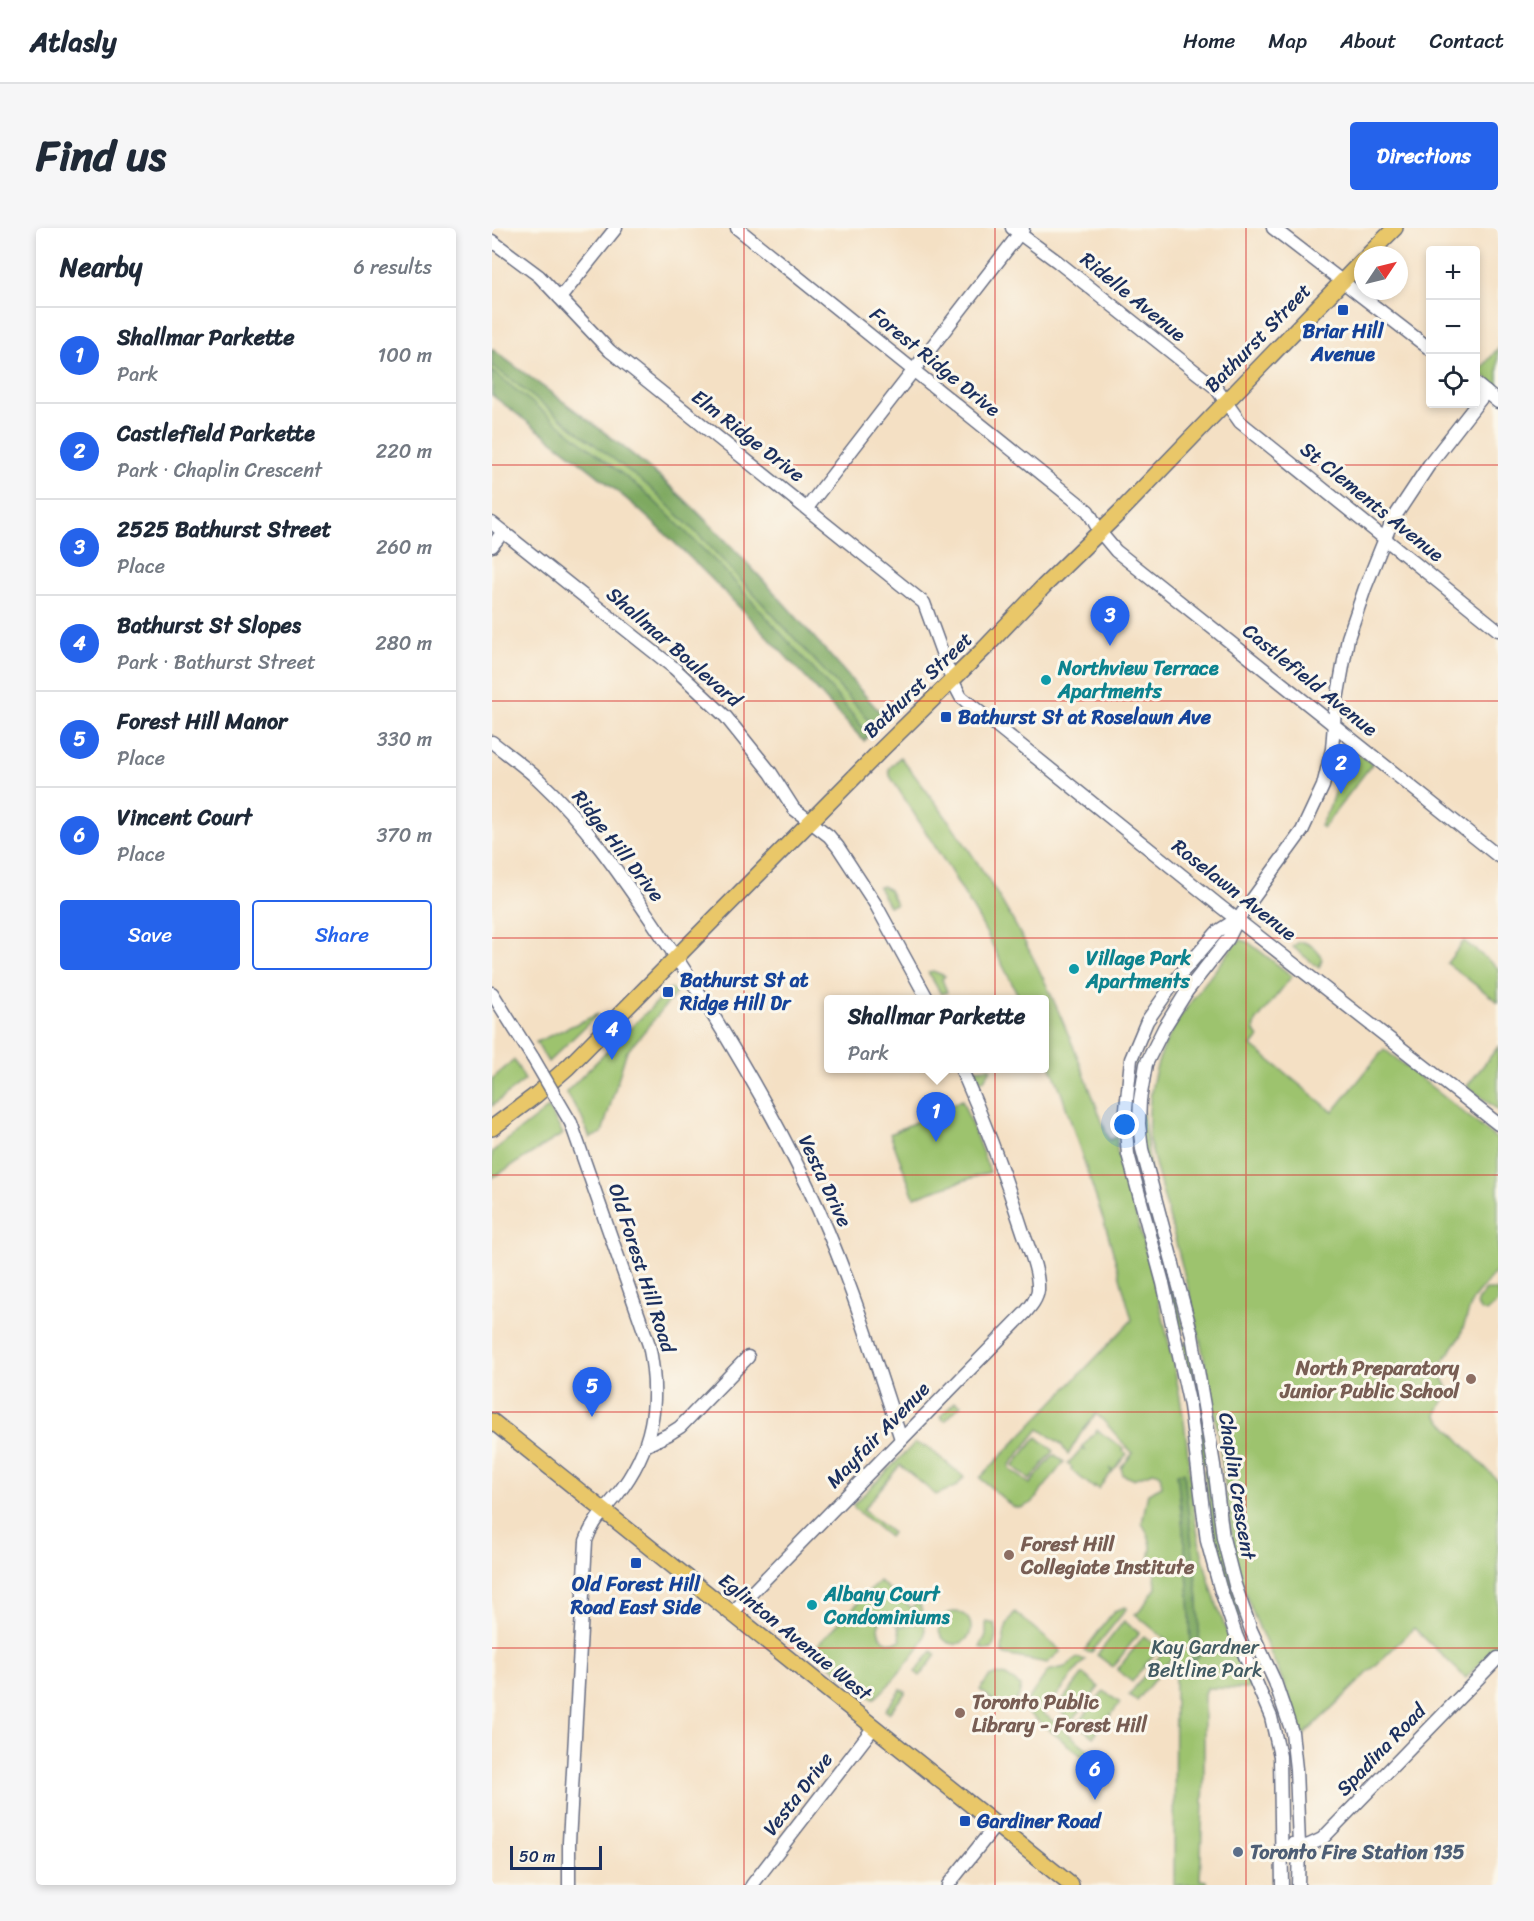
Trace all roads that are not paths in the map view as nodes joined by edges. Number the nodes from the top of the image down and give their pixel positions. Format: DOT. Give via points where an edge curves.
graph roads {
  1 [pos="616,228"];
  2 [pos="737,228"];
  3 [pos="1273,228"];
  4 [pos="1395,228"];
  5 [pos="1018,230"];
  6 [pos="492,241"];
  7 [pos="1377,246"];
  8 [pos="1354,269"];
  9 [pos="1343,281"];
  10 [pos="560,298"];
  11 [pos="1426,345"];
  12 [pos="913,369"];
  13 [pos="1481,388"];
  14 [pos="1225,401"];
  15 [pos="1498,402"];
  16 [pos="807,508"];
  17 [pos="492,523"];
  18 [pos="504,532"];
  19 [pos="1100,532"];
  20 [pos="1385,538"];
  21 [pos="492,546"];
  22 [pos="1498,630"];
  23 [pos="952,680"];
  24 [pos="1334,724"];
  25 [pos="492,742"];
  26 [pos="811,822"];
  27 [pos="1498,856"];
  28 [pos="1238,919"];
  29 [pos="676,958"];
  30 [pos="492,993"];
  31 [pos="926,995"];
  32 [pos="963,1073"];
  33 [pos="1498,1124"];
  34 [pos="492,1128"];
  35 [pos="1192,1335"];
  36 [pos="1176,1338"];
  37 [pos="748,1357"];
  38 [pos="492,1421"];
  39 [pos="902,1438"];
  40 [pos="647,1445"];
  41 [pos="604,1510"];
  42 [pos="732,1614"];
  43 [pos="1498,1658"];
  44 [pos="874,1728"];
  45 [pos="996,1825"];
  46 [pos="1282,1842"];
  47 [pos="1299,1845"];
  48 [pos="569,1885"];
  49 [pos="752,1885"];
  50 [pos="948,1885"];
  51 [pos="1071,1885"];
  52 [pos="1282,1885"];
  53 [pos="1298,1885"];
  1 -- 10 [label="street"];
  2 -- 12 [label="street, Forest Ridge Drive"];
  3 -- 9 [label="street"];
  4 -- 7 [label="main road"];
  5 -- 12 [label="street"];
  5 -- 14 [label="street, Ridelle Avenue" via="1216,388"];
  6 -- 10 [label="street, Elm Ridge Drive" via="539,276"];
  8 -- 9 [label="main road, Bathurst Street"];
  9 -- 11 [label="street"];
  9 -- 14 [label="main road, Bathurst Street"];
  10 -- 16 [label="street, Elm Ridge Drive" via="610,351"];
  12 -- 16 [label="street"];
  12 -- 19 [label="street, Forest Ridge Drive" via="1088,511"];
  13 -- 15 [label="street"];
  13 -- 20 [label="street, Chaplin Crescent" via="1392,521"];
  14 -- 19 [label="main road, Bathurst Street"];
  14 -- 20 [label="street, St Clements Avenue" via="1240,422"];
  16 -- 23 [label="street, Elm Ridge Drive" via="924,603"];
  17 -- 18 [label="street, Shallmar Boulevard"];
  18 -- 21 [label="street"];
  18 -- 26 [label="street, Shallmar Boulevard" via="702,694 745,739 794,809"];
  19 -- 23 [label="main road, Bathurst Street"];
  19 -- 24 [label="street, Castlefield Avenue" via="1116,551"];
  20 -- 22 [label="street, St Clements Avenue"];
  20 -- 24 [label="street, Chaplin Crescent" via="1353,621"];
  23 -- 26 [label="main road, Bathurst Street"];
  23 -- 28 [label="street, Roselawn Avenue" via="962,697"];
  24 -- 27 [label="street, Castlefield Avenue"];
  24 -- 28 [label="street, Chaplin Crescent" via="1323,786 1313,810"];
  25 -- 29 [label="street, Ridge Hill Drive" via="538,779 587,831"];
  26 -- 29 [label="main road, Bathurst Street"];
  26 -- 31 [label="street, Shallmar Boulevard" via="838,847"];
  28 -- 33 [label="street, Roselawn Avenue"];
  28 -- 35 [label="street, Chaplin Crescent" via="1164,1028 1146,1064 1140,1100 1142,1149"];
  28 -- 36 [label="street, Chaplin Crescent" via="1218,932 1178,977 1147,1021 1131,1059 1125,1119 1128,1154"];
  29 -- 34 [label="main road, Bathurst Street" via="568,1067"];
  29 -- 39 [label="street, Vesta Drive" via="736,1051 809,1188 854,1297"];
  30 -- 40 [label="street, Old Forest Hill Road, bridge" via="571,1123 594,1182 654,1367 654,1405"];
  32 -- 39 [label="street, Mayfair Avenue" via="1002,1167 1038,1290 1030,1307"];
  35 -- 36 [label="street"];
  35 -- 47 [label="street, Chaplin Crescent" via="1222,1538 1241,1603 1292,1732"];
  36 -- 46 [label="street, Chaplin Crescent" via="1190,1406 1207,1541 1236,1635 1271,1717 1280,1756"];
  37 -- 40 [label="street" via="680,1427"];
  38 -- 41 [label="main road, Eglinton Avenue West"];
  39 -- 42 [label="street, Mayfair Avenue"];
  40 -- 41 [label="street, Old Forest Hill Road" via="636,1468"];
  41 -- 42 [label="main road, Eglinton Avenue West"];
  41 -- 48 [label="street, Old Forest Hill Road" via="591,1525 586,1540"];
  42 -- 44 [label="main road, Eglinton Avenue West"];
  43 -- 47 [label="street, Spadina Road" via="1322,1839"];
  44 -- 45 [label="main road, Eglinton Avenue West"];
  44 -- 49 [label="street, Vesta Drive"];
  45 -- 50 [label="street"];
  45 -- 51 [label="main road, Eglinton Avenue West"];
  46 -- 47 [label="street"];
  46 -- 52 [label="street, Chaplin Crescent"];
  47 -- 53 [label="street, Chaplin Crescent"];
}
